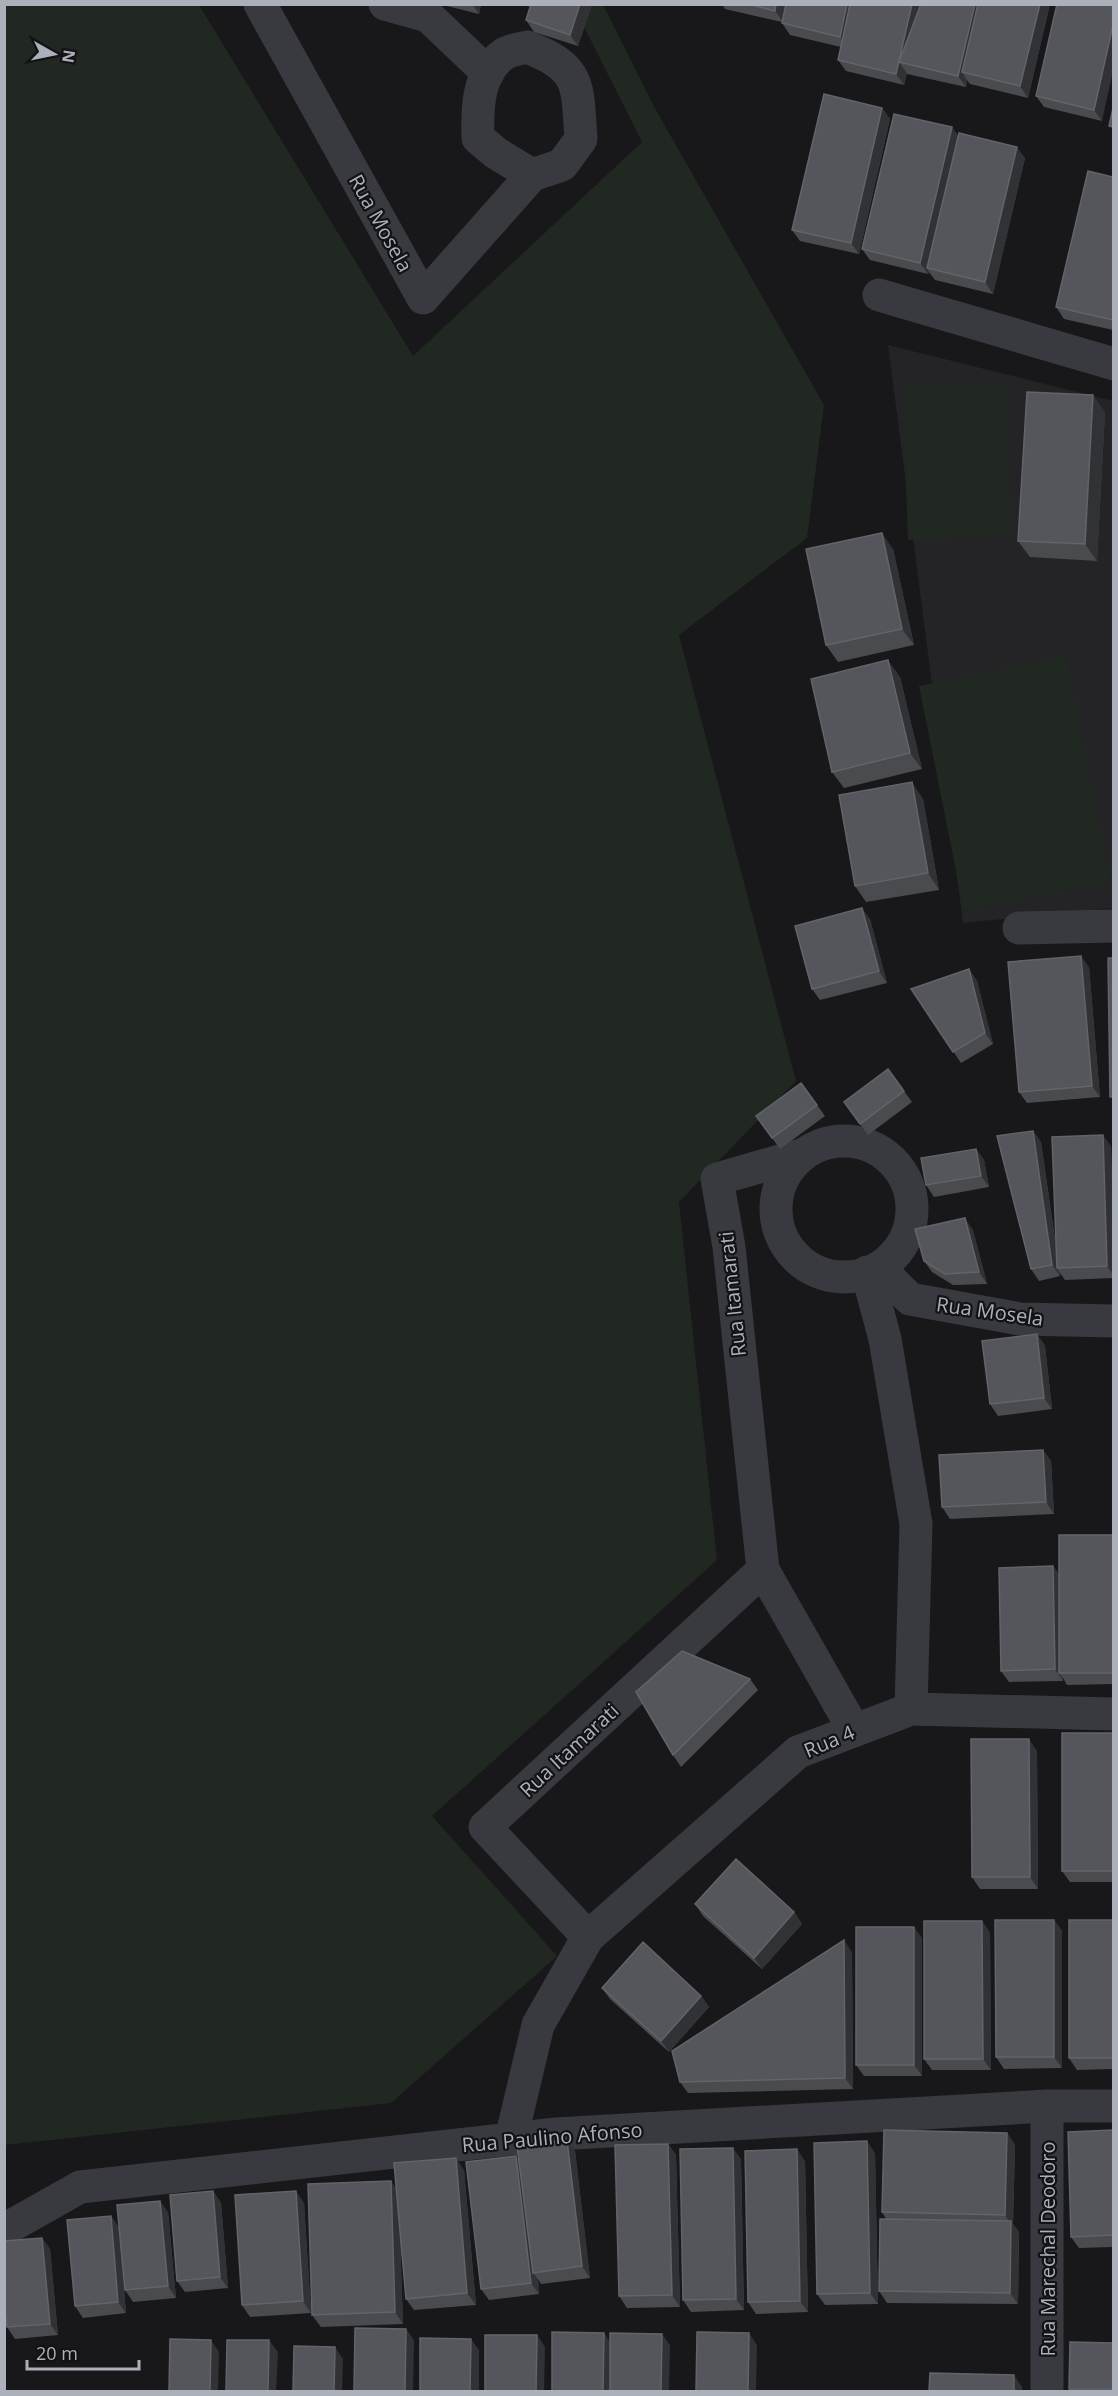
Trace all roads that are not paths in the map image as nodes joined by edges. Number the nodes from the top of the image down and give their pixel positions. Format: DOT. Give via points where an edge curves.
graph roads {
  1 [pos="260,4"];
  2 [pos="385,4"];
  3 [pos="488,73"];
  4 [pos="532,175"];
  5 [pos="879,295"];
  6 [pos="1113,364"];
  7 [pos="1113,926"];
  8 [pos="1019,928"];
  9 [pos="804,1154"];
  10 [pos="873,1270"];
  11 [pos="1113,1321"];
  12 [pos="764,1570"];
  13 [pos="911,1709"];
  14 [pos="1113,1713"];
  15 [pos="854,1730"];
  16 [pos="588,1937"];
  17 [pos="1047,2106"];
  18 [pos="1113,2106"];
  19 [pos="511,2139"];
  20 [pos="4,2230"];
  21 [pos="1047,2391"];
  1 -- 4 [label="street, Rua Mosela" via="423,298"];
  2 -- 3 [label="street" via="428,16"];
  3 -- 4 [label="street" via="477,107 478,138"];
  3 -- 4 [label="street" via="504,54 527,47 564,66 577,88 581,138 562,165"];
  5 -- 6 [label="street"];
  7 -- 8 [label="street"];
  9 -- 10 [label="street" via="787,1170 778,1191 776,1215 781,1237 794,1256 812,1270 834,1277 857,1276"];
  9 -- 10 [label="street" via="823,1143 845,1140 867,1144 886,1155 901,1171 910,1191 912,1213 907,1235 896,1254"];
  9 -- 12 [label="street, Rua Itamarati" via="717,1179 729,1247"];
  10 -- 11 [label="street, Rua Mosela" via="910,1299 1020,1318"];
  10 -- 13 [label="street" via="916,1524"];
  12 -- 15 [label="street, Rua Itamarati"];
  12 -- 16 [label="street, Rua Itamarati" via="485,1827"];
  13 -- 14 [label="street"];
  13 -- 15 [label="street, Rua 4"];
  15 -- 16 [label="street, Rua 4" via="798,1752"];
  16 -- 19 [label="street, Rua 4" via="538,2025"];
  17 -- 18 [label="street, Rua Paulino Afonso"];
  17 -- 19 [label="street, Rua Paulino Afonso"];
  17 -- 21 [label="street, Rua Marechal Deodoro"];
  19 -- 20 [label="street, Rua Paulino Afonso" via="80,2187"];
}
